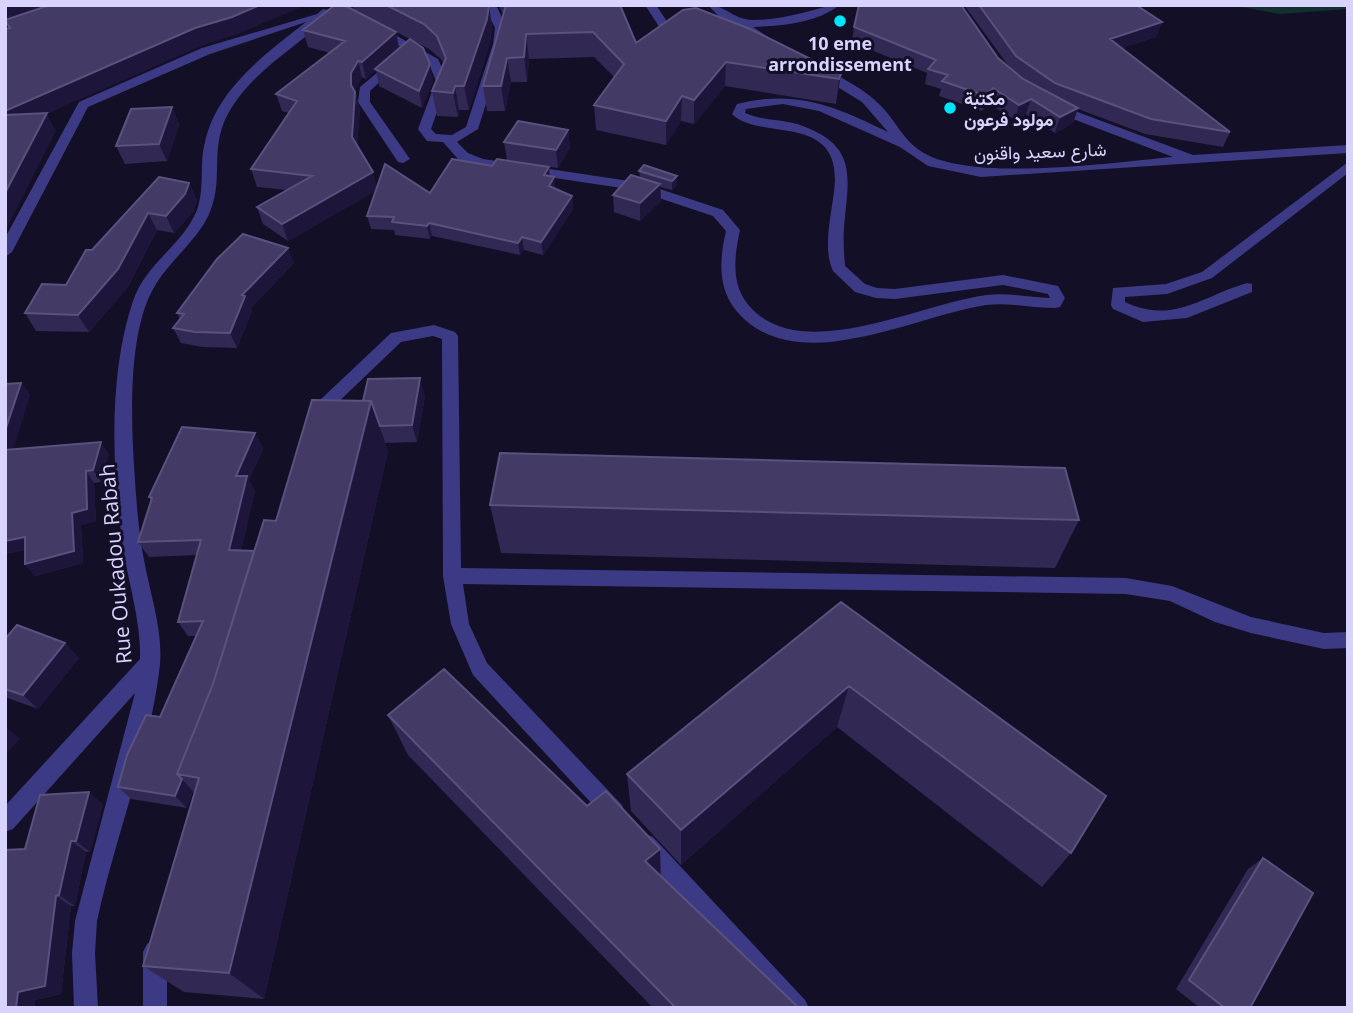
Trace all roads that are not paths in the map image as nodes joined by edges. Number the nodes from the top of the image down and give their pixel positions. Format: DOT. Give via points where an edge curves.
graph roads {
  1 [pos="490,5"];
  2 [pos="650,5"];
  3 [pos="834,5"];
  4 [pos="331,9"];
  5 [pos="711,16"];
  6 [pos="739,23"];
  7 [pos="370,25"];
  8 [pos="248,38"];
  9 [pos="775,45"];
  10 [pos="412,47"];
  11 [pos="273,54"];
  12 [pos="810,65"];
  13 [pos="1045,104"];
  14 [pos="448,140"];
  15 [pos="901,143"];
  16 [pos="1348,149"];
  17 [pos="403,159"];
  18 [pos="1197,161"];
  19 [pos="1348,166"];
  20 [pos="5,252"];
  21 [pos="1247,288"];
  22 [pos="316,433"];
  23 [pos="452,576"];
  24 [pos="1348,640"];
  25 [pos="151,660"];
  26 [pos="5,822"];
  27 [pos="158,939"];
  28 [pos="86,1008"];
  29 [pos="155,1008"];
  30 [pos="797,1008"];
  1 -- 14 [label="street" via="501,27 499,44 472,129"];
  2 -- 5 [label="street" via="667,27 684,29"];
  3 -- 6 [label="street" via="820,13"];
  4 -- 8 [label="street"];
  4 -- 11 [label="street, Rue Oukadou Rabah"];
  5 -- 6 [label="street"];
  6 -- 9 [label="street"];
  7 -- 10 [label="street"];
  8 -- 11 [label="street" via="266,43"];
  8 -- 20 [label="street" via="206,51 83,105"];
  10 -- 14 [label="street" via="434,62 442,81 424,130 432,138"];
  10 -- 17 [label="street" via="364,89 363,102"];
  11 -- 25 [label="street, Rue Oukadou Rabah" via="218,118 211,139 204,211 155,274 135,322 124,391 129,507"];
  12 -- 15 [label="street, شارع سعيد واقنون" via="861,94"];
  13 -- 18 [label="street"];
  14 -- 15 [label="street" via="463,156 480,163 637,186 718,213 733,230 725,262 734,298 748,320 769,332 824,338 988,299 1055,303 1058,298 1053,290 1003,280 894,295 860,288 838,268 836,228 844,180 840,158 817,134 787,124 747,120 738,114 741,107 752,103 804,102 832,110"];
  15 -- 18 [label="street, شارع سعيد واقنون" via="932,163 971,172"];
  16 -- 18 [label="street, شارع سعيد واقنون" via="1274,151"];
  19 -- 21 [label="street" via="1207,275 1167,289 1118,292 1118,305 1143,317 1188,313"];
  22 -- 23 [label="street" via="324,406 396,337 434,330 450,336"];
  23 -- 24 [label="street" via="1126,586 1172,594 1251,625 1324,641"];
  23 -- 30 [label="street" via="460,624 481,669"];
  25 -- 26 [label="street"];
  25 -- 28 [label="street, Rue Oukadou Rabah" via="85,924"];
  27 -- 29 [label="street"];
}
